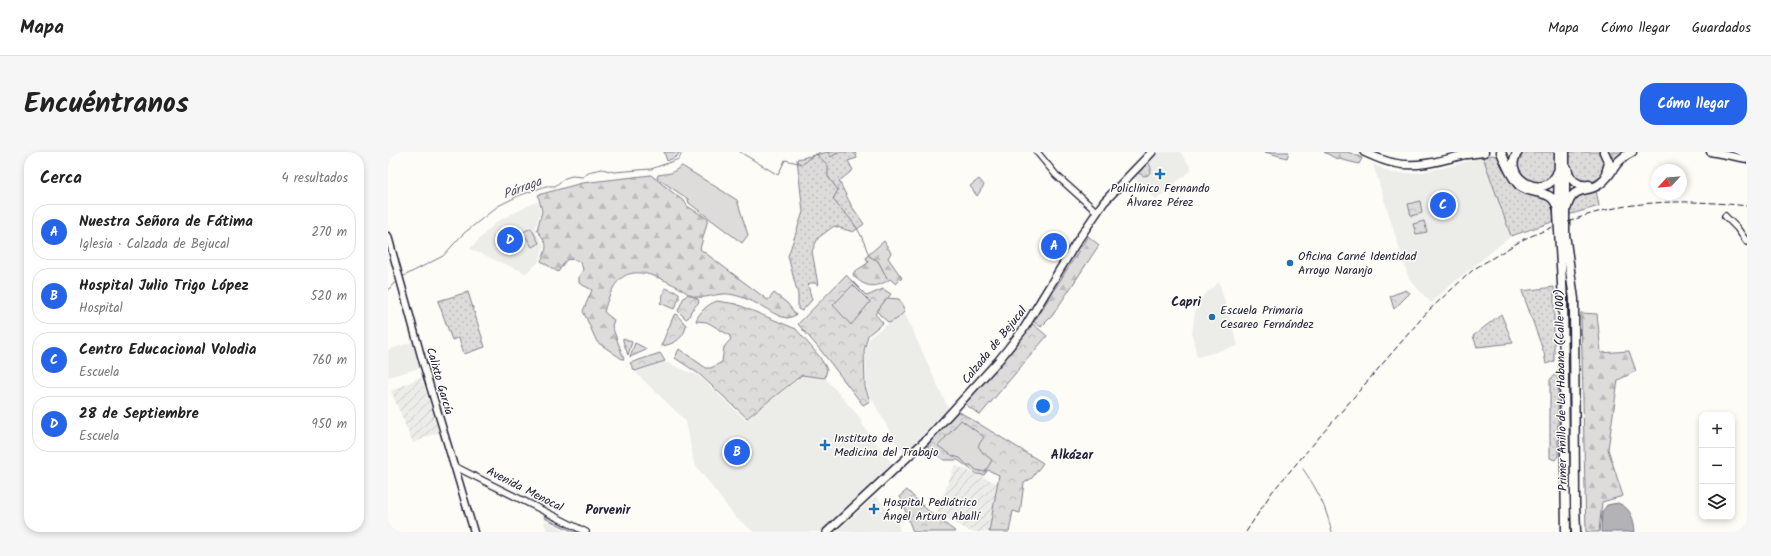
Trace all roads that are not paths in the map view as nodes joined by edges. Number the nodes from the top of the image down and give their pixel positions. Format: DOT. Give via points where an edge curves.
graph roads {
  1 [pos="1037,152"];
  2 [pos="1152,152"];
  3 [pos="1364,152"];
  4 [pos="1476,152"];
  5 [pos="1484,152"];
  6 [pos="1495,152"];
  7 [pos="1518,152"];
  8 [pos="1604,152"];
  9 [pos="1632,152"];
  10 [pos="1710,152"];
  11 [pos="1563,153"];
  12 [pos="1466,154"];
  13 [pos="1502,154"];
  14 [pos="1747,159"];
  15 [pos="1559,164"];
  16 [pos="1097,212"];
  17 [pos="1561,215"];
  18 [pos="1725,216"];
  19 [pos="388,236"];
  20 [pos="1747,242"];
  21 [pos="454,467"];
  22 [pos="474,532"];
  23 [pos="586,532"];
  24 [pos="827,532"];
  25 [pos="1566,532"];
  26 [pos="1576,532"];
  1 -- 16 [label="street" via="1056,175"];
  2 -- 16 [label="main road, Calzada de Bejucal"];
  3 -- 12 [label="main road" via="1393,163 1407,165 1435,162"];
  4 -- 12 [label="main road"];
  5 -- 12 [label="highway"];
  6 -- 13 [label="highway"];
  7 -- 15 [label="highway" via="1513,159 1513,168 1521,180 1531,186 1540,187 1551,182"];
  8 -- 11 [label="highway" via="1608,159 1608,170 1600,181 1586,186 1577,184 1571,178"];
  9 -- 17 [label="highway" via="1616,163 1601,183 1571,196"];
  10 -- 14 [label="main road"];
  11 -- 15 [label="highway, Primer Anillo de La Habana (Calle 100)"];
  11 -- 17 [label="highway, Primer Anillo de La Habana (Calle 100)"];
  13 -- 17 [label="highway" via="1518,184 1531,192 1551,196"];
  15 -- 17 [label="highway, Primer Anillo de La Habana (Calle 100)"];
  16 -- 24 [label="main road, Calzada de Bejucal" via="1028,324 999,360 926,440"];
  17 -- 25 [label="highway, Primer Anillo de La Habana (Calle 100)"];
  17 -- 26 [label="highway, Primer Anillo de La Habana (Calle 100)" via="1574,299"];
  18 -- 20 [label="street"];
  19 -- 21 [label="main road, Calixto García"];
  21 -- 22 [label="main road, Calixto García"];
  21 -- 23 [label="street, Avenida Menocal"];
}
